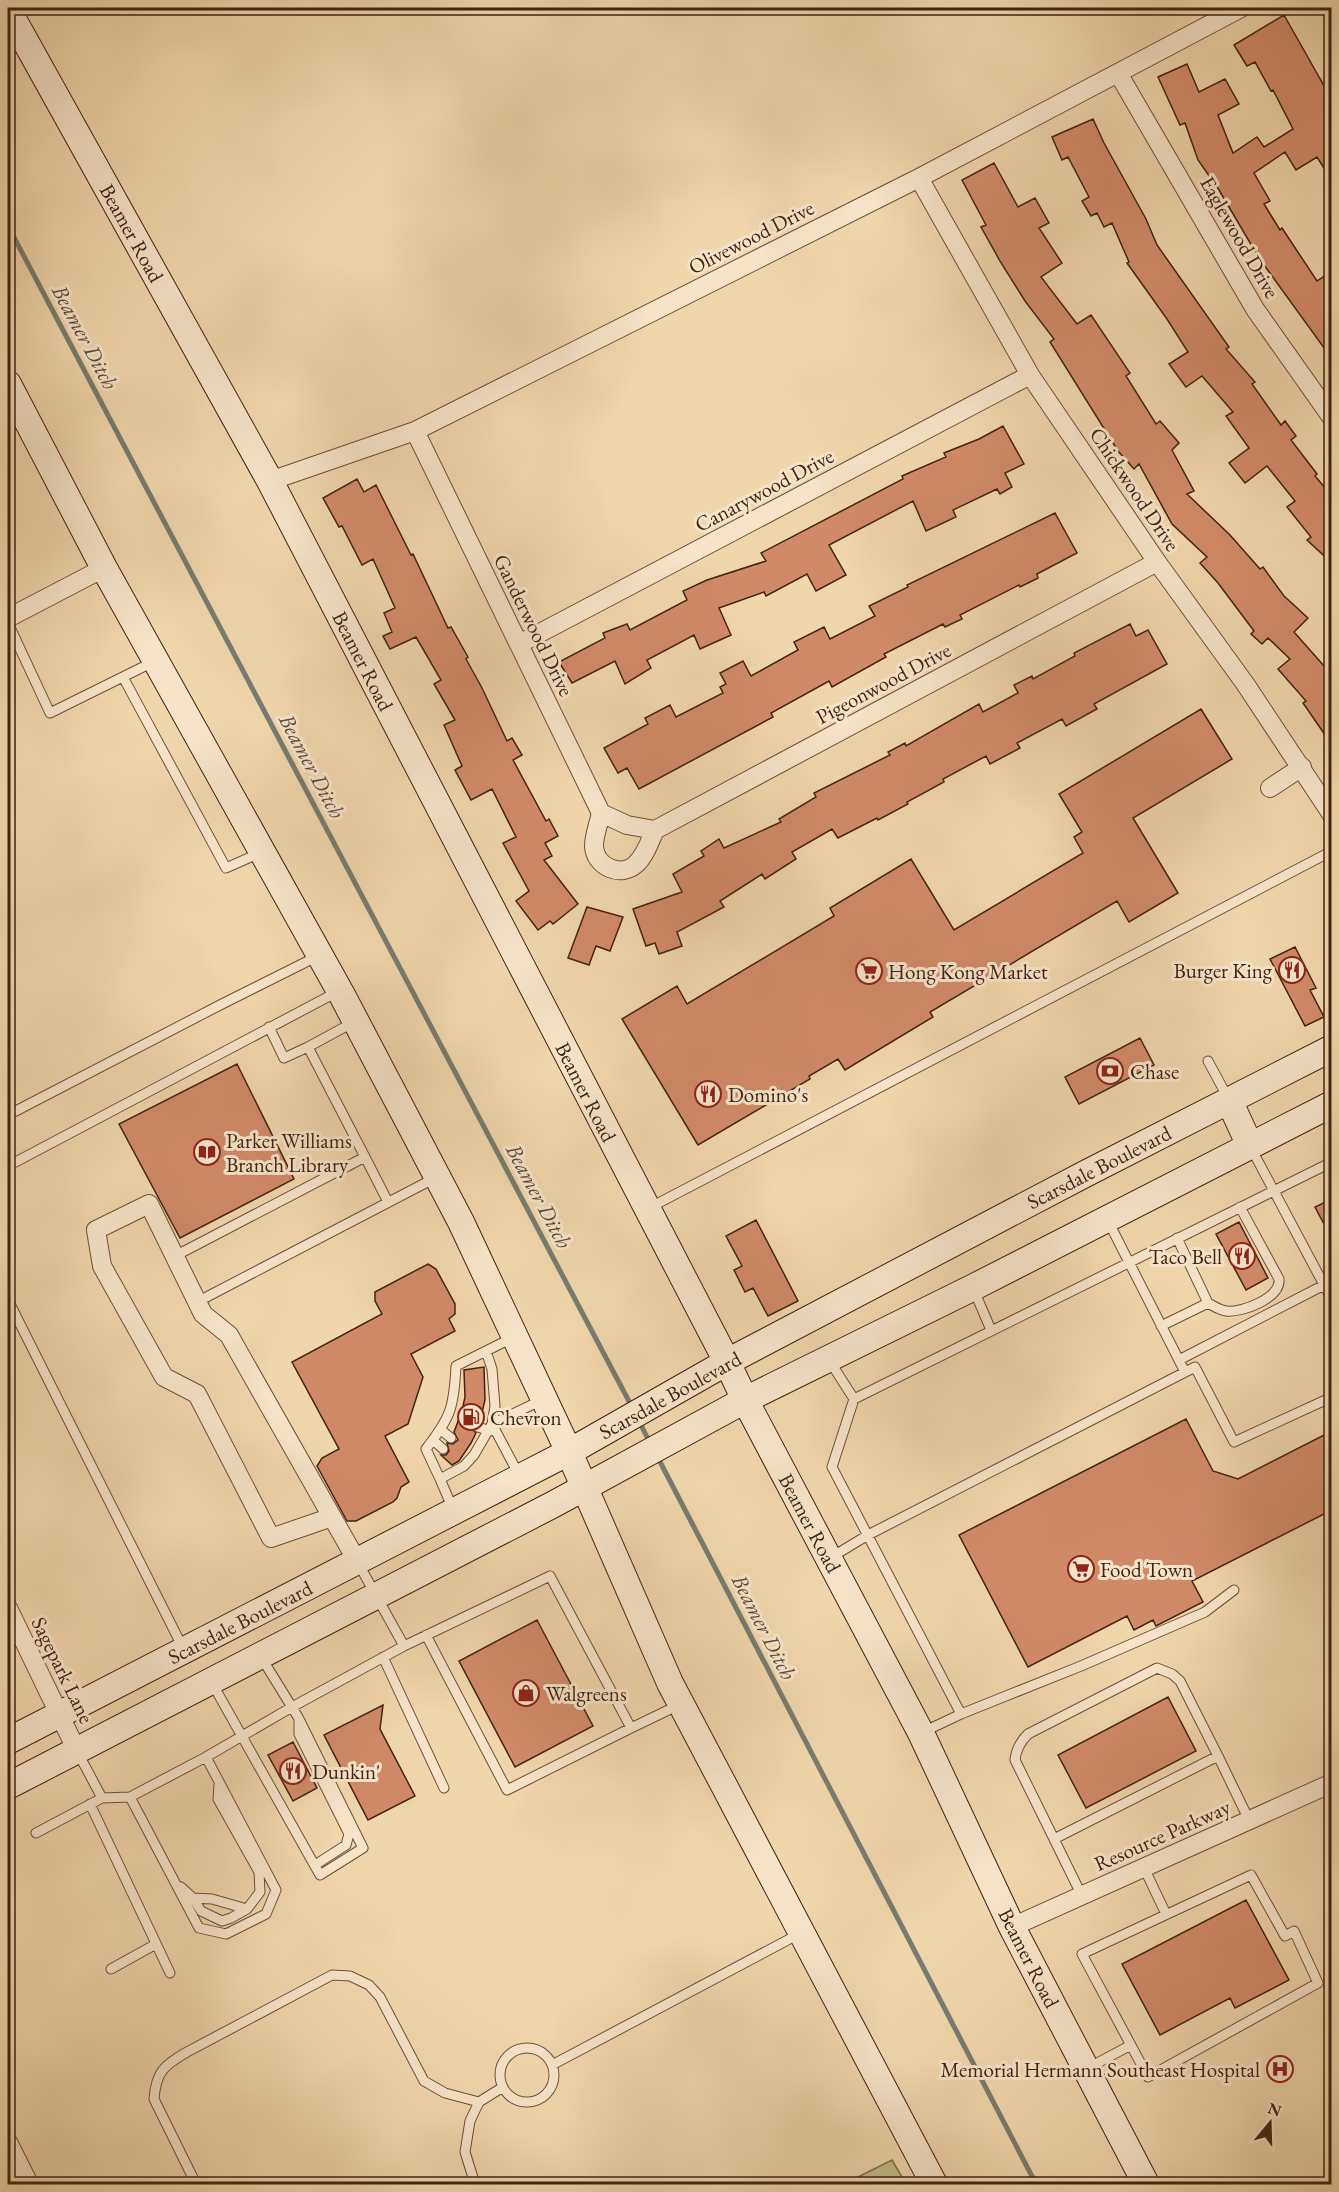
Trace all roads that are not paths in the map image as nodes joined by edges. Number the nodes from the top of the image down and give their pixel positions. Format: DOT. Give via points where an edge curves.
graph roads {
  1 [pos="1241,8"];
  2 [pos="8,10"];
  3 [pos="1118,73"];
  4 [pos="919,178"];
  5 [pos="1030,375"];
  6 [pos="8,384"];
  7 [pos="1332,418"];
  8 [pos="415,431"];
  9 [pos="270,481"];
  10 [pos="1157,562"];
  11 [pos="104,568"];
  12 [pos="8,621"];
  13 [pos="519,644"];
  14 [pos="156,661"];
  15 [pos="123,677"];
  16 [pos="1302,767"];
  17 [pos="1270,788"];
  18 [pos="601,813"];
  19 [pos="1332,815"];
  20 [pos="655,830"];
  21 [pos="1332,851"];
  22 [pos="262,852"];
  23 [pos="320,955"];
  24 [pos="340,990"];
  25 [pos="356,1020"];
  26 [pos="270,1028"];
  27 [pos="308,1047"];
  28 [pos="1332,1048"];
  29 [pos="1208,1061"];
  30 [pos="1229,1100"];
  31 [pos="1332,1104"];
  32 [pos="8,1115"];
  33 [pos="1250,1146"];
  34 [pos="365,1157"];
  35 [pos="1332,1162"];
  36 [pos="8,1166"];
  37 [pos="437,1177"];
  38 [pos="1274,1190"];
  39 [pos="388,1202"];
  40 [pos="1240,1207"];
  41 [pos="647,1210"];
  42 [pos="1107,1219"];
  43 [pos="1177,1238"];
  44 [pos="175,1256"];
  45 [pos="1128,1262"];
  46 [pos="1324,1285"];
  47 [pos="972,1288"];
  48 [pos="8,1300"];
  49 [pos="1332,1300"];
  50 [pos="197,1302"];
  51 [pos="1208,1303"];
  52 [pos="1161,1326"];
  53 [pos="991,1330"];
  54 [pos="515,1337"];
  55 [pos="486,1351"];
  56 [pos="828,1359"];
  57 [pos="1179,1360"];
  58 [pos="717,1368"];
  59 [pos="1185,1372"];
  60 [pos="465,1385"];
  61 [pos="455,1386"];
  62 [pos="1332,1396"];
  63 [pos="544,1399"];
  64 [pos="854,1399"];
  65 [pos="453,1401"];
  66 [pos="464,1402"];
  67 [pos="484,1405"];
  68 [pos="736,1405"];
  69 [pos="495,1406"];
  70 [pos="448,1415"];
  71 [pos="460,1419"];
  72 [pos="478,1427"];
  73 [pos="491,1428"];
  74 [pos="441,1430"];
  75 [pos="451,1438"];
  76 [pos="433,1440"];
  77 [pos="443,1449"];
  78 [pos="568,1452"];
  79 [pos="520,1476"];
  80 [pos="440,1479"];
  81 [pos="592,1483"];
  82 [pos="454,1511"];
  83 [pos="332,1517"];
  84 [pos="868,1535"];
  85 [pos="829,1559"];
  86 [pos="357,1561"];
  87 [pos="1234,1590"];
  88 [pos="376,1595"];
  89 [pos="8,1608"];
  90 [pos="426,1635"];
  91 [pos="404,1646"];
  92 [pos="184,1650"];
  93 [pos="261,1655"];
  94 [pos="383,1657"];
  95 [pos="210,1681"];
  96 [pos="681,1704"];
  97 [pos="292,1707"];
  98 [pos="60,1714"];
  99 [pos="962,1714"];
  100 [pos="298,1717"];
  101 [pos="631,1728"];
  102 [pos="921,1733"];
  103 [pos="241,1737"];
  104 [pos="8,1741"];
  105 [pos="77,1751"];
  106 [pos="1218,1756"];
  107 [pos="206,1757"];
  108 [pos="219,1782"];
  109 [pos="1332,1783"];
  110 [pos="8,1786"];
  111 [pos="444,1788"];
  112 [pos="130,1797"];
  113 [pos="102,1798"];
  114 [pos="90,1804"];
  115 [pos="1249,1820"];
  116 [pos="36,1833"];
  117 [pos="1054,1839"];
  118 [pos="315,1864"];
  119 [pos="1144,1868"];
  120 [pos="174,1881"];
  121 [pos="1082,1896"];
  122 [pos="193,1898"];
  123 [pos="247,1908"];
  124 [pos="1166,1914"];
  125 [pos="1012,1927"];
  126 [pos="801,1933"];
  127 [pos="156,1944"];
  128 [pos="111,1969"];
  129 [pos="170,1973"];
  130 [pos="1131,2044"];
  131 [pos="552,2065"];
  132 [pos="1086,2069"];
  133 [pos="503,2087"];
  134 [pos="479,2102"];
  135 [pos="8,2142"];
  136 [pos="29,2184"];
  137 [pos="196,2184"];
  138 [pos="475,2184"];
  139 [pos="934,2184"];
  140 [pos="1146,2184"];
  1 -- 3 [label="street, Olivewood Drive"];
  2 -- 9 [label="main road, Beamer Road"];
  3 -- 4 [label="street, Olivewood Drive"];
  3 -- 7 [label="street, Eaglewood Drive" via="1255,309"];
  4 -- 5 [label="street, Chickwood Drive"];
  4 -- 8 [label="street, Olivewood Drive"];
  5 -- 10 [label="street, Chickwood Drive"];
  5 -- 13 [label="street, Canarywood Drive"];
  6 -- 11 [label="main road"];
  8 -- 9 [label="street, Olivewood Drive"];
  8 -- 13 [label="street, Ganderwood Drive"];
  9 -- 41 [label="main road, Beamer Road"];
  10 -- 16 [label="street, Chickwood Drive"];
  10 -- 20 [label="street, Pigeonwood Drive"];
  11 -- 12 [label="street"];
  11 -- 14 [label="main road"];
  12 -- 15 [label="lane" via="50,714"];
  13 -- 18 [label="street, Ganderwood Drive"];
  14 -- 15 [label="lane"];
  14 -- 22 [label="main road"];
  15 -- 22 [label="lane" via="226,868"];
  16 -- 17 [label="street"];
  16 -- 19 [label="street, Chickwood Drive"];
  18 -- 20 [label="street" via="627,825"];
  18 -- 20 [label="street" via="594,847 603,864 611,869 621,871 638,862"];
  21 -- 41 [label="lane"];
  22 -- 23 [label="main road"];
  23 -- 24 [label="main road"];
  23 -- 32 [label="lane"];
  24 -- 25 [label="main road"];
  24 -- 26 [label="lane"];
  25 -- 27 [label="lane"];
  25 -- 37 [label="main road"];
  26 -- 27 [label="lane" via="284,1058"];
  26 -- 36 [label="lane"];
  27 -- 34 [label="lane"];
  28 -- 30 [label="main road, Scarsdale Boulevard"];
  29 -- 30 [label="lane"];
  30 -- 33 [label="main road"];
  30 -- 58 [label="main road, Scarsdale Boulevard"];
  31 -- 33 [label="main road, Scarsdale Boulevard"];
  33 -- 38 [label="lane"];
  33 -- 42 [label="main road, Scarsdale Boulevard"];
  34 -- 39 [label="lane"];
  34 -- 44 [label="lane"];
  35 -- 38 [label="lane"];
  37 -- 39 [label="lane"];
  37 -- 54 [label="main road"];
  38 -- 40 [label="lane"];
  38 -- 46 [label="lane"];
  39 -- 50 [label="lane"];
  40 -- 43 [label="lane"];
  40 -- 51 [label="lane" via="1279,1279 1279,1286 1275,1294 1234,1312"];
  41 -- 58 [label="main road, Beamer Road"];
  42 -- 45 [label="lane"];
  42 -- 47 [label="main road, Scarsdale Boulevard"];
  43 -- 45 [label="lane"];
  43 -- 51 [label="lane"];
  44 -- 50 [label="street"];
  44 -- 83 [label="street" via="149,1204 96,1230 102,1266 158,1367 164,1377 197,1394 271,1538"];
  45 -- 52 [label="lane"];
  45 -- 53 [label="lane"];
  46 -- 49 [label="lane"];
  46 -- 57 [label="lane"];
  47 -- 53 [label="lane"];
  47 -- 56 [label="main road, Scarsdale Boulevard"];
  48 -- 92 [label="lane"];
  50 -- 83 [label="street" via="203,1314 229,1335"];
  51 -- 52 [label="lane"];
  52 -- 57 [label="lane"];
  53 -- 64 [label="lane"];
  54 -- 55 [label="lane"];
  54 -- 63 [label="main road"];
  55 -- 61 [label="lane" via="456,1366 460,1373"];
  55 -- 69 [label="lane"];
  56 -- 64 [label="lane"];
  56 -- 68 [label="main road, Scarsdale Boulevard"];
  57 -- 59 [label="lane"];
  58 -- 68 [label="main road, Beamer Road"];
  58 -- 78 [label="main road, Scarsdale Boulevard"];
  59 -- 62 [label="lane" via="1195,1367 1234,1442"];
  59 -- 84 [label="lane"];
  60 -- 61 [label="lane"];
  61 -- 65 [label="lane"];
  63 -- 73 [label="lane"];
  63 -- 78 [label="main road"];
  64 -- 84 [label="lane" via="832,1467"];
  65 -- 66 [label="lane"];
  65 -- 70 [label="lane"];
  67 -- 69 [label="lane"];
  68 -- 81 [label="main road, Scarsdale Boulevard"];
  68 -- 85 [label="main road, Beamer Road"];
  69 -- 73 [label="lane"];
  70 -- 71 [label="lane"];
  70 -- 74 [label="lane"];
  72 -- 73 [label="lane"];
  73 -- 79 [label="lane"];
  73 -- 80 [label="lane" via="461,1464"];
  74 -- 75 [label="lane"];
  74 -- 76 [label="lane"];
  76 -- 77 [label="lane"];
  76 -- 80 [label="lane" via="426,1449"];
  78 -- 79 [label="main road, Scarsdale Boulevard"];
  78 -- 81 [label="main road"];
  79 -- 82 [label="main road, Scarsdale Boulevard"];
  80 -- 82 [label="lane"];
  81 -- 88 [label="main road, Scarsdale Boulevard"];
  81 -- 96 [label="main road"];
  82 -- 86 [label="main road, Scarsdale Boulevard"];
  83 -- 86 [label="street"];
  84 -- 85 [label="lane"];
  84 -- 99 [label="lane"];
  85 -- 102 [label="main road, Beamer Road"];
  86 -- 88 [label="lane"];
  86 -- 92 [label="main road, Scarsdale Boulevard"];
  87 -- 99 [label="lane" via="1205,1612"];
  88 -- 91 [label="lane"];
  88 -- 93 [label="main road, Scarsdale Boulevard"];
  89 -- 98 [label="street, Sagepark Lane"];
  90 -- 91 [label="lane"];
  90 -- 101 [label="lane" via="550,1575"];
  90 -- 101 [label="lane" via="507,1790"];
  91 -- 94 [label="lane"];
  92 -- 98 [label="main road, Scarsdale Boulevard"];
  93 -- 95 [label="main road, Scarsdale Boulevard"];
  93 -- 97 [label="lane"];
  94 -- 97 [label="lane"];
  94 -- 111 [label="lane"];
  95 -- 103 [label="lane"];
  95 -- 105 [label="main road, Scarsdale Boulevard"];
  96 -- 101 [label="lane"];
  96 -- 126 [label="main road"];
  97 -- 100 [label="lane"];
  97 -- 103 [label="lane"];
  98 -- 104 [label="main road, Scarsdale Boulevard"];
  98 -- 105 [label="street, Sagepark Lane"];
  99 -- 102 [label="lane"];
  100 -- 118 [label="lane" via="299,1734 349,1834 346,1845"];
  100 -- 118 [label="lane" via="363,1848 320,1875"];
  102 -- 125 [label="main road, Beamer Road"];
  103 -- 107 [label="lane"];
  103 -- 118 [label="lane"];
  105 -- 110 [label="main road, Scarsdale Boulevard"];
  105 -- 113 [label="lane"];
  106 -- 115 [label="lane"];
  106 -- 117 [label="lane"];
  106 -- 117 [label="lane" via="1180,1681 1157,1668 1021,1741 1015,1760"];
  107 -- 108 [label="lane"];
  107 -- 112 [label="lane"];
  108 -- 120 [label="lane" via="276,1890 266,1914 226,1934 200,1928"];
  108 -- 123 [label="lane" via="218,1799 259,1872 260,1892"];
  109 -- 115 [label="street, Resource Parkway"];
  112 -- 113 [label="lane"];
  112 -- 120 [label="lane"];
  113 -- 114 [label="lane"];
  114 -- 116 [label="lane"];
  114 -- 127 [label="lane"];
  115 -- 119 [label="street, Resource Parkway"];
  117 -- 121 [label="lane"];
  119 -- 121 [label="street, Resource Parkway"];
  119 -- 124 [label="lane"];
  120 -- 122 [label="lane"];
  121 -- 125 [label="street, Resource Parkway"];
  122 -- 123 [label="lane"];
  122 -- 123 [label="lane" via="201,1911 222,1921"];
  124 -- 130 [label="lane" via="1082,1953"];
  124 -- 130 [label="lane" via="1251,1875 1285,1935 1294,1932 1318,1983 1148,2077"];
  125 -- 132 [label="main road, Beamer Road"];
  126 -- 131 [label="lane"];
  126 -- 139 [label="main road"];
  127 -- 128 [label="lane"];
  127 -- 129 [label="lane"];
  130 -- 132 [label="lane"];
  131 -- 133 [label="lane" via="554,2082 538,2101 521,2102"];
  131 -- 133 [label="lane" via="541,2052 523,2048 514,2051 502,2065"];
  132 -- 140 [label="main road, Beamer Road"];
  133 -- 134 [label="lane"];
  134 -- 137 [label="lane" via="445,2093 424,2081 380,1997 369,1985 350,1976 332,1975 187,2052 159,2072 154,2099"];
  134 -- 138 [label="lane" via="470,2121 465,2152"];
  135 -- 136 [label="street"];
}
